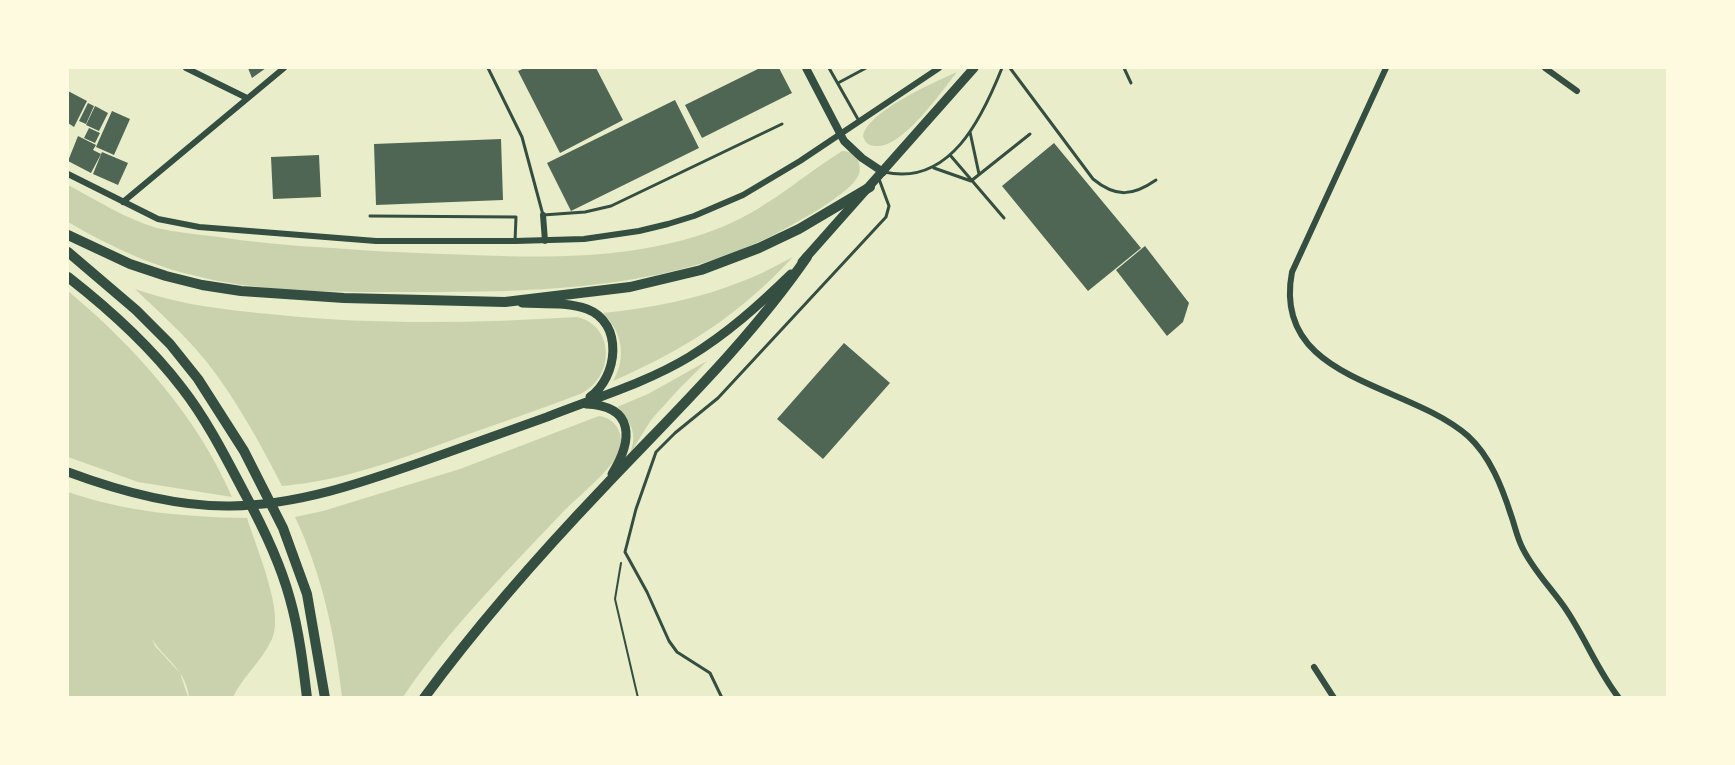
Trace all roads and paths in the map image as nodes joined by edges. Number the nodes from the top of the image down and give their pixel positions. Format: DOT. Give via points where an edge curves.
graph roads {
  1 [pos="186,68"];
  2 [pos="284,68"];
  3 [pos="488,68"];
  4 [pos="806,68"];
  5 [pos="829,68"];
  6 [pos="866,68"];
  7 [pos="939,68"];
  8 [pos="974,68"];
  9 [pos="1002,68"];
  10 [pos="1010,68"];
  11 [pos="1124,68"];
  12 [pos="1386,68"];
  13 [pos="1545,68"];
  14 [pos="838,83"];
  15 [pos="1131,83"];
  16 [pos="1577,91"];
  17 [pos="247,98"];
  18 [pos="859,121"];
  19 [pos="782,124"];
  20 [pos="970,132"];
  21 [pos="840,134"];
  22 [pos="1030,134"];
  23 [pos="950,155"];
  24 [pos="934,168"];
  25 [pos="68,174"];
  26 [pos="880,175"];
  27 [pos="979,175"];
  28 [pos="1156,180"];
  29 [pos="971,181"];
  30 [pos="870,187"];
  31 [pos="123,202"];
  32 [pos="543,215"];
  33 [pos="370,216"];
  34 [pos="1004,218"];
  35 [pos="68,235"];
  36 [pos="515,241"];
  37 [pos="546,241"];
  38 [pos="68,252"];
  39 [pos="807,257"];
  40 [pos="68,277"];
  41 [pos="505,302"];
  42 [pos="581,404"];
  43 [pos="646,445"];
  44 [pos="656,452"];
  45 [pos="68,472"];
  46 [pos="605,486"];
  47 [pos="625,552"];
  48 [pos="1314,667"];
  49 [pos="307,698"];
  50 [pos="325,698"];
  51 [pos="424,698"];
  52 [pos="638,698"];
  53 [pos="722,698"];
  54 [pos="1334,698"];
  55 [pos="1618,698"];
  1 -- 17 [label="street"];
  2 -- 17 [label="street"];
  3 -- 32 [label="lane" via="522,137"];
  4 -- 21 [label="street"];
  5 -- 14 [label="lane"];
  6 -- 14 [label="lane"];
  7 -- 18 [label="street"];
  8 -- 26 [label="main road"];
  9 -- 20 [label="lane"];
  10 -- 28 [label="lane" via="1099,184 1130,193"];
  11 -- 15 [label="lane"];
  12 -- 55 [label="street" via="1292,272 1289,302 1296,328 1329,363 1433,412 1479,449 1501,487 1517,536 1533,568 1565,608"];
  13 -- 16 [label="street"];
  14 -- 18 [label="lane"];
  17 -- 31 [label="street"];
  18 -- 21 [label="street"];
  19 -- 32 [label="lane" via="611,206"];
  20 -- 23 [label="lane"];
  20 -- 27 [label="lane"];
  21 -- 26 [label="street"];
  21 -- 37 [label="street" via="773,179 694,216 639,231"];
  22 -- 27 [label="lane"];
  23 -- 24 [label="lane"];
  23 -- 29 [label="lane"];
  24 -- 26 [label="lane" via="908,175"];
  24 -- 29 [label="lane"];
  25 -- 31 [label="street"];
  26 -- 30 [label="main road"];
  26 -- 44 [label="lane" via="889,206 886,217 718,398"];
  27 -- 29 [label="lane"];
  29 -- 34 [label="lane"];
  30 -- 39 [label="main road"];
  30 -- 41 [label="highway" via="799,229 701,270 630,286"];
  31 -- 36 [label="street" via="158,219 236,231 376,241"];
  32 -- 37 [label="street"];
  33 -- 36 [label="lane" via="516,217"];
  35 -- 41 [label="highway" via="166,276 241,291"];
  36 -- 37 [label="street"];
  38 -- 50 [label="highway" via="170,344 198,379 244,451 283,528 308,594"];
  39 -- 42 [label="main road" via="751,312 708,345 660,371"];
  39 -- 43 [label="highway" via="752,330"];
  40 -- 49 [label="highway" via="131,331 182,388 225,456 263,527 290,597"];
  41 -- 42 [label="main road" via="585,308 608,328 612,367 602,387"];
  42 -- 45 [label="main road" via="395,471 316,495 258,504 170,501"];
  42 -- 46 [label="main road" via="611,408 625,426 624,452"];
  43 -- 44 [label="lane"];
  43 -- 46 [label="highway"];
  44 -- 47 [label="lane"];
  46 -- 51 [label="highway" via="492,611"];
  47 -- 52 [label="path" via="618,570 615,599"];
  47 -- 53 [label="lane" via="676,652 710,673"];
  48 -- 54 [label="street"];
}
